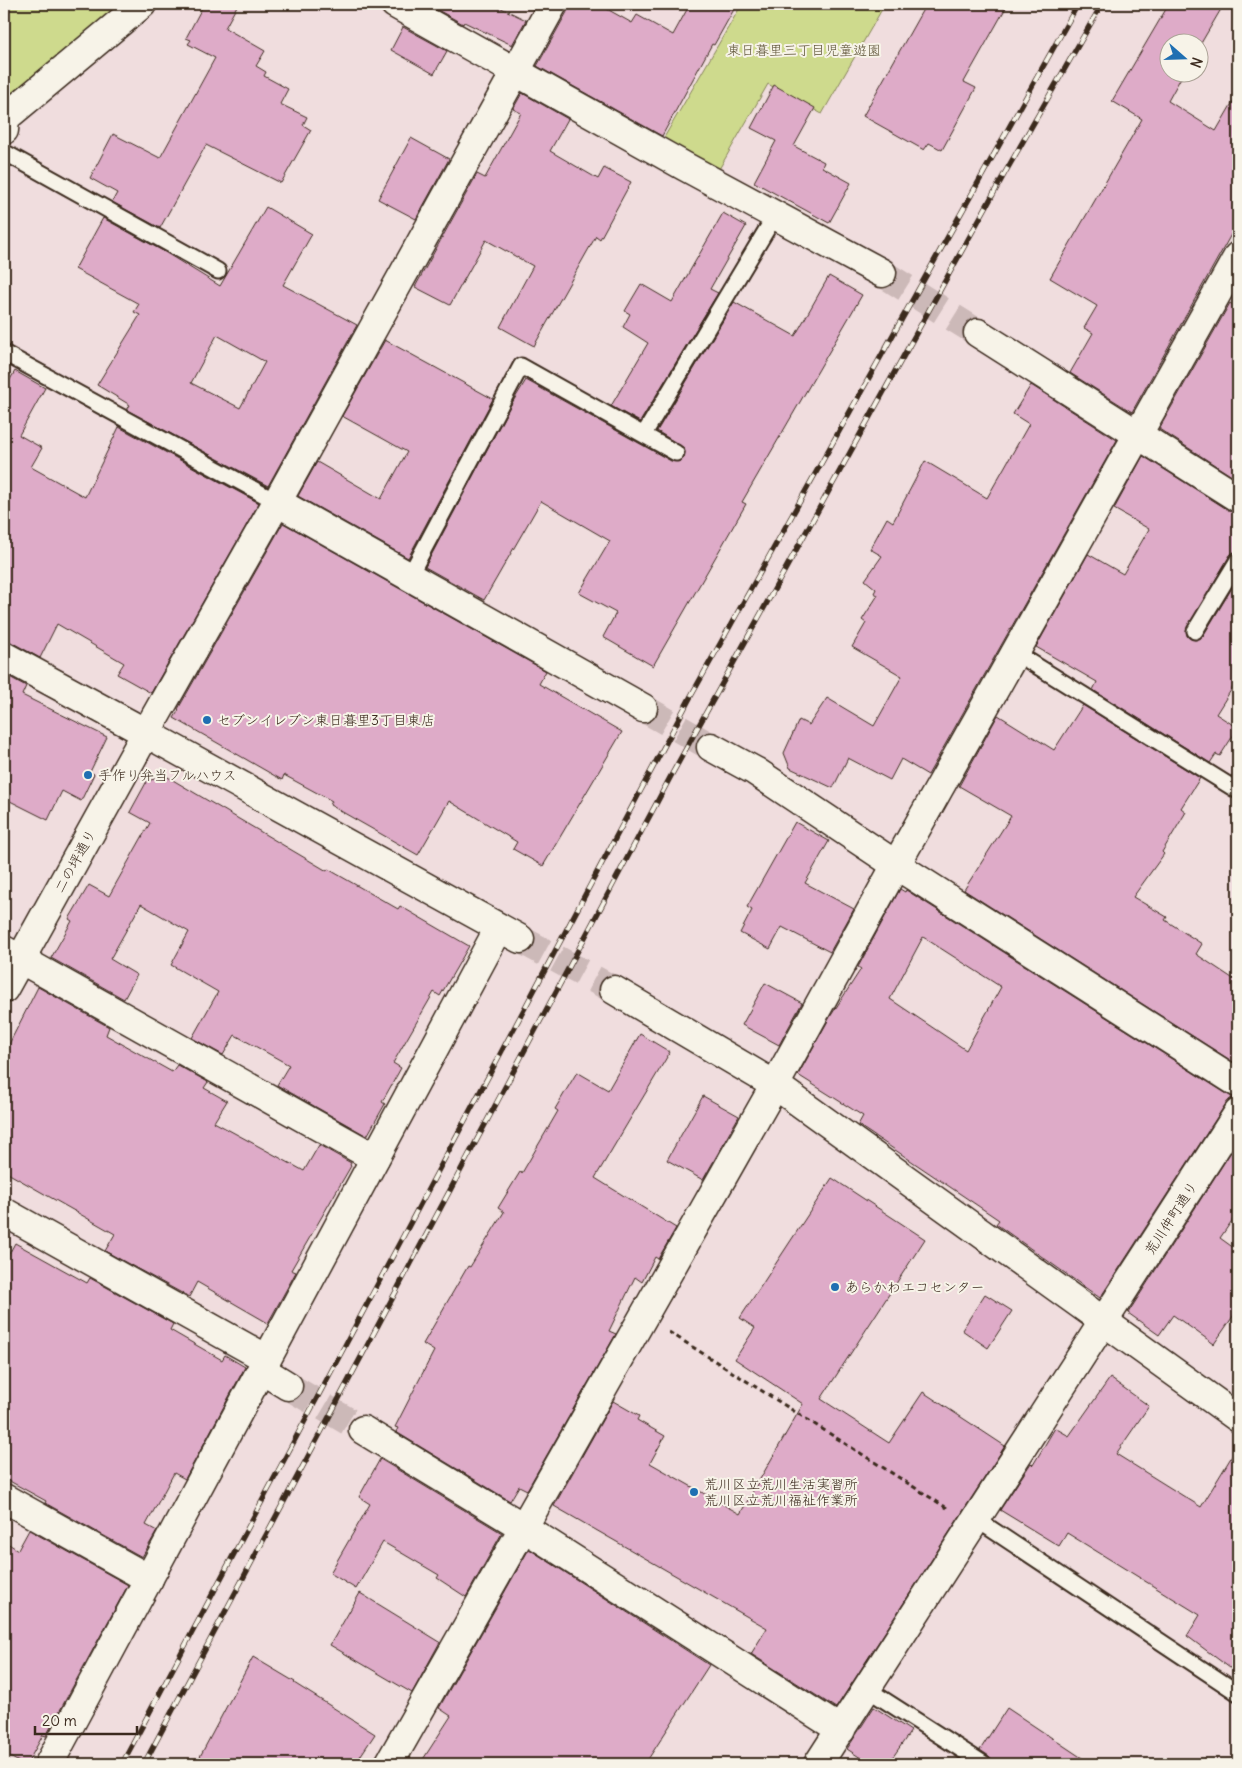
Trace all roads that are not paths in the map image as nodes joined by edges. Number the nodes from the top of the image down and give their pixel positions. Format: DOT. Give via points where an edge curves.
graph roads {
  1 [pos="142,4"];
  2 [pos="395,4"];
  3 [pos="553,4"];
  4 [pos="515,71"];
  5 [pos="4,130"];
  6 [pos="4,152"];
  7 [pos="776,214"];
  8 [pos="1238,256"];
  9 [pos="218,271"];
  10 [pos="882,273"];
  11 [pos="978,333"];
  12 [pos="4,353"];
  13 [pos="644,434"];
  14 [pos="1139,434"];
  15 [pos="676,453"];
  16 [pos="1238,498"];
  17 [pos="277,502"];
  18 [pos="1238,560"];
  19 [pos="409,577"];
  20 [pos="1195,631"];
  21 [pos="1016,653"];
  22 [pos="4,656"];
  23 [pos="643,708"];
  24 [pos="146,733"];
  25 [pos="711,747"];
  26 [pos="1238,791"];
  27 [pos="896,865"];
  28 [pos="12,955"];
  29 [pos="4,989"];
  30 [pos="614,990"];
  31 [pos="1238,1083"];
  32 [pos="776,1085"];
  33 [pos="1238,1113"];
  34 [pos="376,1158"];
  35 [pos="4,1212"];
  36 [pos="1104,1322"];
  37 [pos="264,1365"];
  38 [pos="288,1386"];
  39 [pos="1238,1418"];
  40 [pos="363,1430"];
  41 [pos="4,1498"];
  42 [pos="975,1522"];
  43 [pos="522,1527"];
  44 [pos="149,1579"];
  45 [pos="866,1689"];
  46 [pos="1238,1693"];
  47 [pos="841,1730"];
  48 [pos="50,1764"];
  49 [pos="389,1764"];
  50 [pos="818,1764"];
  51 [pos="984,1764"];
  1 -- 5 [label="street" via="5,118"];
  2 -- 4 [label="street"];
  3 -- 4 [label="street, 二の坪通り"];
  4 -- 7 [label="street"];
  4 -- 17 [label="street, 二の坪通り"];
  6 -- 9 [label="lane"];
  7 -- 10 [label="street"];
  7 -- 13 [label="lane"];
  8 -- 14 [label="street"];
  11 -- 14 [label="street"];
  12 -- 17 [label="lane"];
  13 -- 15 [label="lane"];
  13 -- 19 [label="lane" via="521,366"];
  14 -- 16 [label="street"];
  14 -- 21 [label="street"];
  17 -- 19 [label="street"];
  17 -- 24 [label="street, 二の坪通り"];
  18 -- 20 [label="lane"];
  19 -- 23 [label="street"];
  21 -- 26 [label="lane"];
  21 -- 27 [label="street"];
  22 -- 24 [label="street"];
  24 -- 28 [label="street, 二の坪通り"];
  24 -- 34 [label="street" via="509,934"];
  25 -- 27 [label="street" via="756,771"];
  27 -- 31 [label="street"];
  27 -- 32 [label="street"];
  28 -- 29 [label="street, 二の坪通り"];
  28 -- 34 [label="street"];
  30 -- 32 [label="street"];
  32 -- 36 [label="street"];
  32 -- 43 [label="street"];
  33 -- 36 [label="street, 荒川仲町通り"];
  34 -- 37 [label="street"];
  35 -- 37 [label="street"];
  36 -- 39 [label="street"];
  36 -- 42 [label="street, 荒川仲町通り"];
  37 -- 38 [label="street"];
  37 -- 44 [label="street"];
  40 -- 43 [label="street"];
  41 -- 44 [label="street"];
  42 -- 45 [label="street, 荒川仲町通り"];
  42 -- 46 [label="lane"];
  43 -- 47 [label="street"];
  43 -- 49 [label="street"];
  44 -- 48 [label="street"];
  45 -- 47 [label="street, 荒川仲町通り"];
  45 -- 51 [label="lane"];
  47 -- 50 [label="street, 荒川仲町通り"];
}
